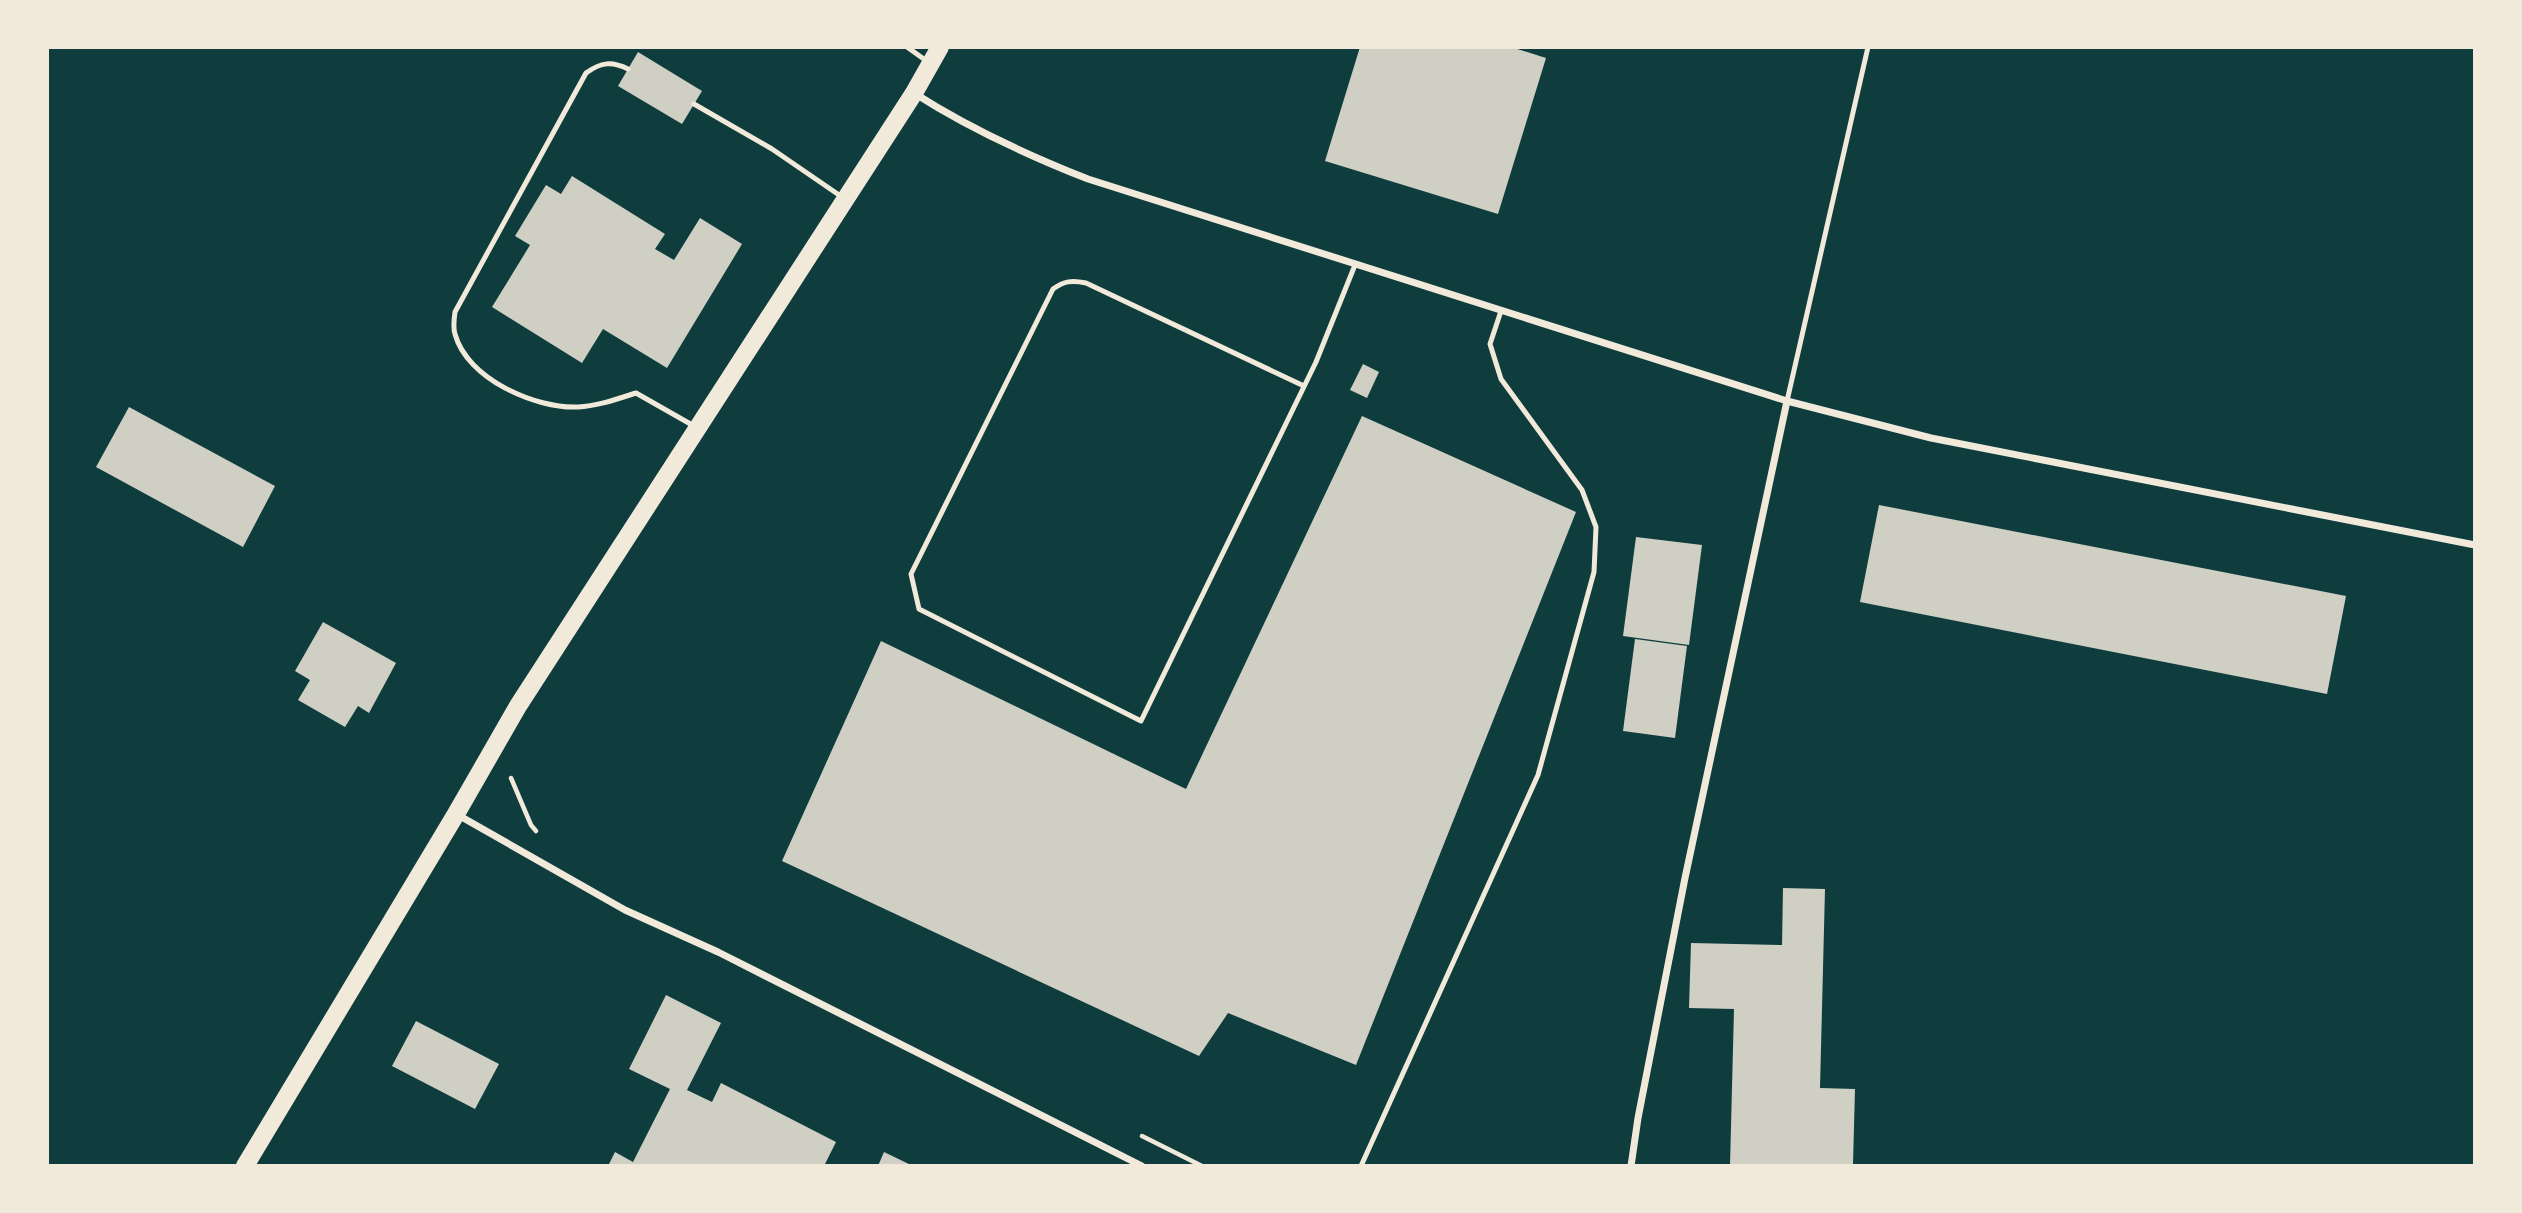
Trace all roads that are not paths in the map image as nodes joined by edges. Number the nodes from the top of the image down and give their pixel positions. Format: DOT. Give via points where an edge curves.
graph roads {
  1 [pos="906,47"];
  2 [pos="940,47"];
  3 [pos="1868,47"];
  4 [pos="930,64"];
  5 [pos="628,69"];
  6 [pos="914,93"];
  7 [pos="694,104"];
  8 [pos="845,199"];
  9 [pos="1355,265"];
  10 [pos="1502,311"];
  11 [pos="1304,386"];
  12 [pos="1787,401"];
  13 [pos="697,428"];
  14 [pos="2475,545"];
  15 [pos="456,814"];
  16 [pos="244,1166"];
  17 [pos="1142,1166"];
  18 [pos="1361,1166"];
  19 [pos="1631,1166"];
  1 -- 4 [label="lane"];
  2 -- 4 [label="main road"];
  3 -- 12 [label="lane"];
  4 -- 6 [label="main road"];
  5 -- 13 [label="lane" via="615,63 599,64 586,73 455,312 454,332 462,351 481,372 513,393 548,405 578,407 636,393"];
  6 -- 8 [label="main road"];
  6 -- 9 [label="street" via="955,120 1044,162"];
  7 -- 8 [label="lane"];
  8 -- 13 [label="main road"];
  9 -- 10 [label="street"];
  9 -- 11 [label="lane"];
  10 -- 12 [label="street"];
  10 -- 18 [label="lane" via="1490,344 1501,379 1582,490 1596,527 1594,572 1538,775"];
  11 -- 11 [label="lane" via="1141,721 919,609 911,574 1053,289 1063,282 1086,283"];
  12 -- 14 [label="street" via="1931,438"];
  12 -- 19 [label="street" via="1680,905"];
  13 -- 15 [label="main road" via="518,706"];
  15 -- 16 [label="main road"];
  15 -- 17 [label="street" via="625,910 718,952"];
}
